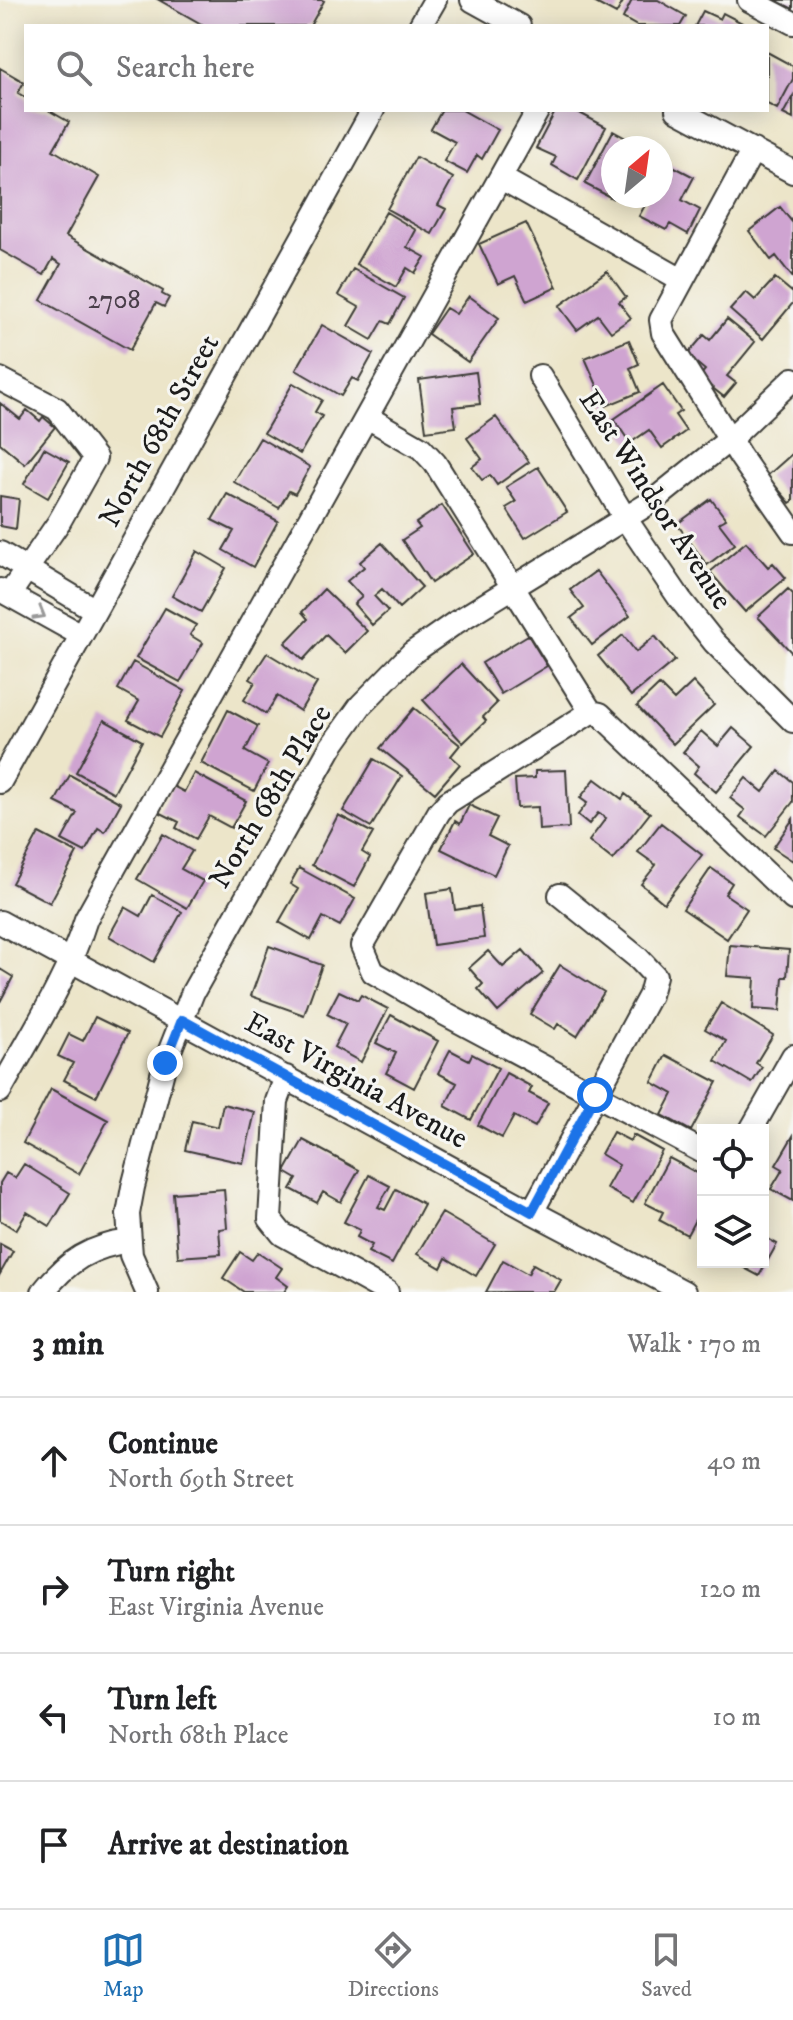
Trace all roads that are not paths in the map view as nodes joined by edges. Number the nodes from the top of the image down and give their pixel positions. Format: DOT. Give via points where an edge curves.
graph roads {
  1 [pos="435,0"];
  2 [pos="472,0"];
  3 [pos="749,0"];
  4 [pos="793,23"];
  5 [pos="421,24"];
  6 [pos="515,24"];
  7 [pos="372,112"];
  8 [pos="537,112"];
  9 [pos="681,112"];
  10 [pos="753,150"];
  11 [pos="793,172"];
  12 [pos="501,178"];
  13 [pos="682,280"];
  14 [pos="540,376"];
  15 [pos="0,379"];
  16 [pos="793,379"];
  17 [pos="367,417"];
  18 [pos="730,439"];
  19 [pos="625,518"];
  20 [pos="793,532"];
  21 [pos="0,553"];
  22 [pos="27,568"];
  23 [pos="513,587"];
  24 [pos="4,593"];
  25 [pos="95,610"];
  26 [pos="81,635"];
  27 [pos="591,712"];
  28 [pos="793,721"];
  29 [pos="0,782"];
  30 [pos="560,895"];
  31 [pos="793,899"];
  32 [pos="0,922"];
  33 [pos="70,961"];
  34 [pos="182,1020"];
  35 [pos="793,1056"];
  36 [pos="286,1077"];
  37 [pos="0,1091"];
  38 [pos="595,1095"];
  39 [pos="754,1124"];
  40 [pos="697,1149"];
  41 [pos="532,1212"];
  42 [pos="130,1241"];
  43 [pos="43,1292"];
  44 [pos="147,1292"];
  45 [pos="387,1292"];
  46 [pos="684,1292"];
  1 -- 5 [label="street"];
  2 -- 6 [label="street"];
  3 -- 4 [label="street"];
  7 -- 25 [label="street, North 68th Street"];
  8 -- 12 [label="street"];
  9 -- 10 [label="street"];
  10 -- 11 [label="street"];
  10 -- 13 [label="street"];
  12 -- 13 [label="street"];
  12 -- 17 [label="street"];
  13 -- 18 [label="street" via="661,320 663,333"];
  14 -- 19 [label="street, East Windsor Avenue"];
  15 -- 22 [label="street" via="57,409 95,458"];
  16 -- 18 [label="street, North 68th Place"];
  17 -- 23 [label="street" via="421,448 435,463"];
  17 -- 33 [label="street" via="86,919"];
  18 -- 19 [label="street, North 68th Place"];
  18 -- 20 [label="street"];
  19 -- 23 [label="street, North 68th Place"];
  19 -- 28 [label="street, East Windsor Avenue" via="714,642"];
  21 -- 22 [label="street"];
  22 -- 24 [label="street"];
  22 -- 25 [label="street"];
  23 -- 27 [label="street"];
  23 -- 34 [label="street, North 68th Place" via="412,653 347,724 193,992"];
  24 -- 26 [label="street, one-way"];
  25 -- 26 [label="street, North 68th Street"];
  26 -- 29 [label="street, North 68th Street"];
  27 -- 31 [label="street" via="600,714"];
  27 -- 38 [label="street" via="448,802 362,946 373,972"];
  30 -- 38 [label="street" via="655,976 650,995"];
  32 -- 33 [label="street, East Virginia Avenue"];
  33 -- 34 [label="street, East Virginia Avenue"];
  33 -- 37 [label="street"];
  34 -- 36 [label="street, East Virginia Avenue"];
  34 -- 42 [label="street, North 68th Place" via="165,1063 133,1187"];
  35 -- 39 [label="street"];
  36 -- 41 [label="street, East Virginia Avenue"];
  36 -- 45 [label="street" via="277,1101 270,1219 282,1234"];
  38 -- 40 [label="street"];
  38 -- 41 [label="street"];
  41 -- 46 [label="street, East Virginia Avenue"];
  42 -- 43 [label="street" via="73,1260"];
  42 -- 44 [label="street, North 68th Place"];
}
